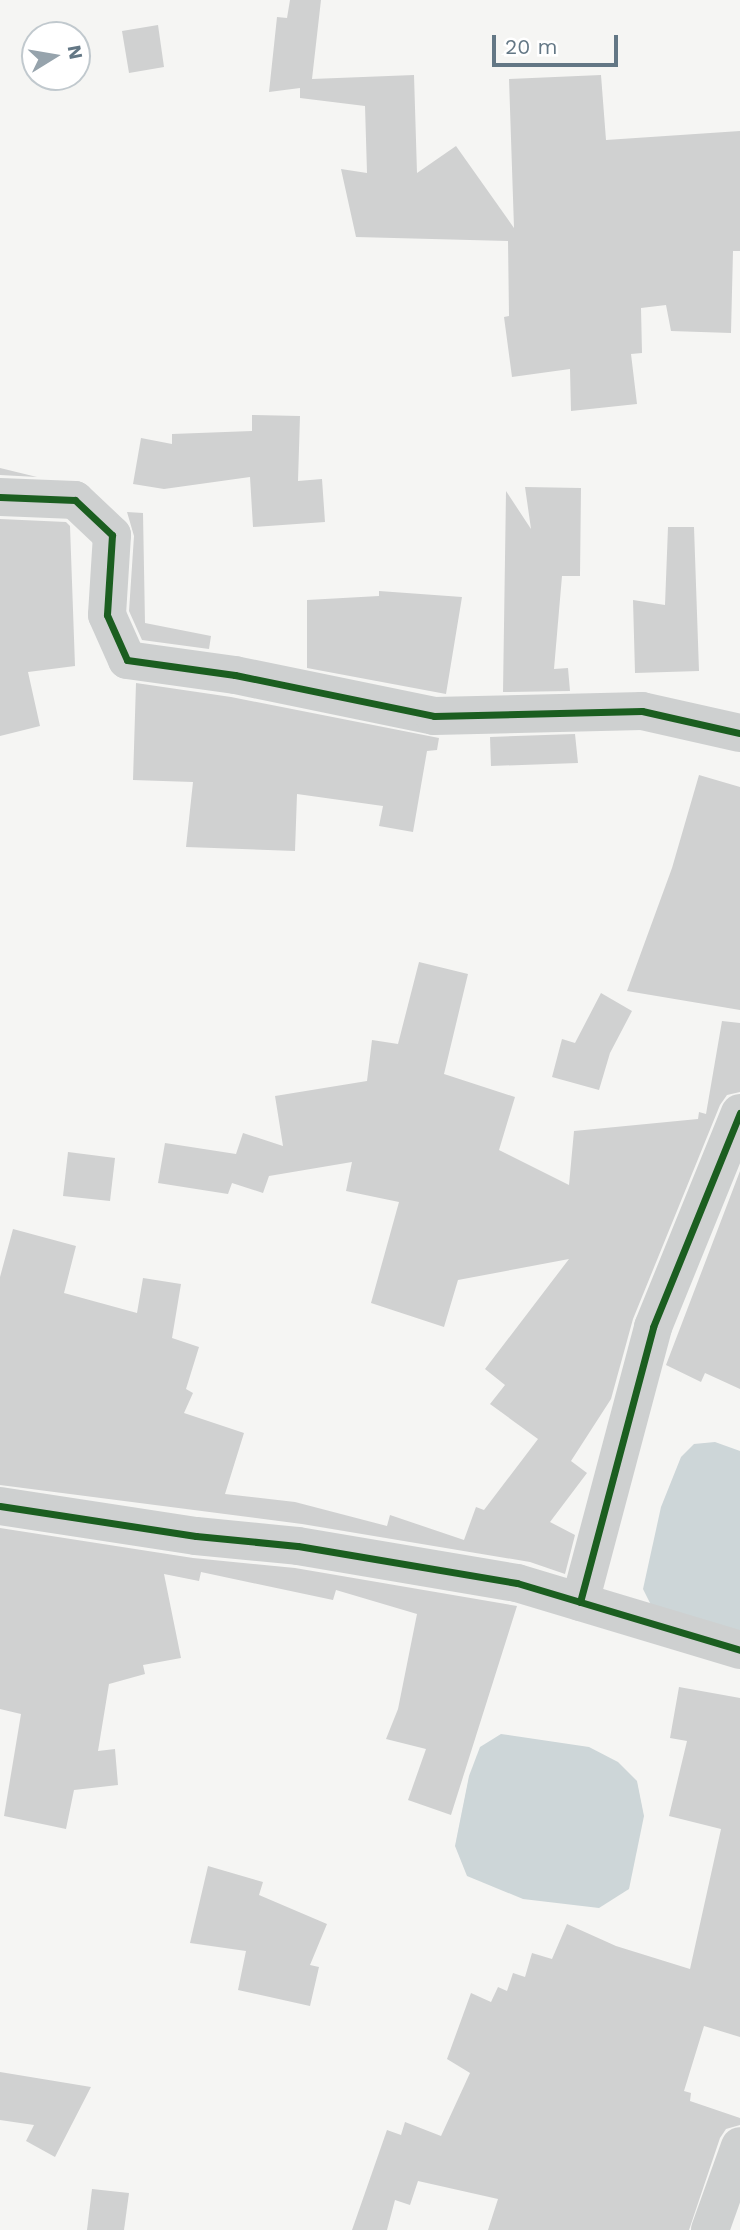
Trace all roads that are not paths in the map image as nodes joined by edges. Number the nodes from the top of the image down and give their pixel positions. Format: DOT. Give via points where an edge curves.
graph roads {
  1 [pos="0,497"];
  2 [pos="740,733"];
  3 [pos="740,1113"];
  4 [pos="0,1506"];
  5 [pos="580,1602"];
  6 [pos="740,1650"];
  7 [pos="740,2146"];
  8 [pos="710,2230"];
  1 -- 2 [label="street" via="75,500 111,535 107,615 127,660 235,675 434,716 642,711"];
  3 -- 5 [label="street" via="653,1328"];
  4 -- 5 [label="street" via="517,1583"];
  5 -- 6 [label="street"];
  7 -- 8 [label="street"];
}
